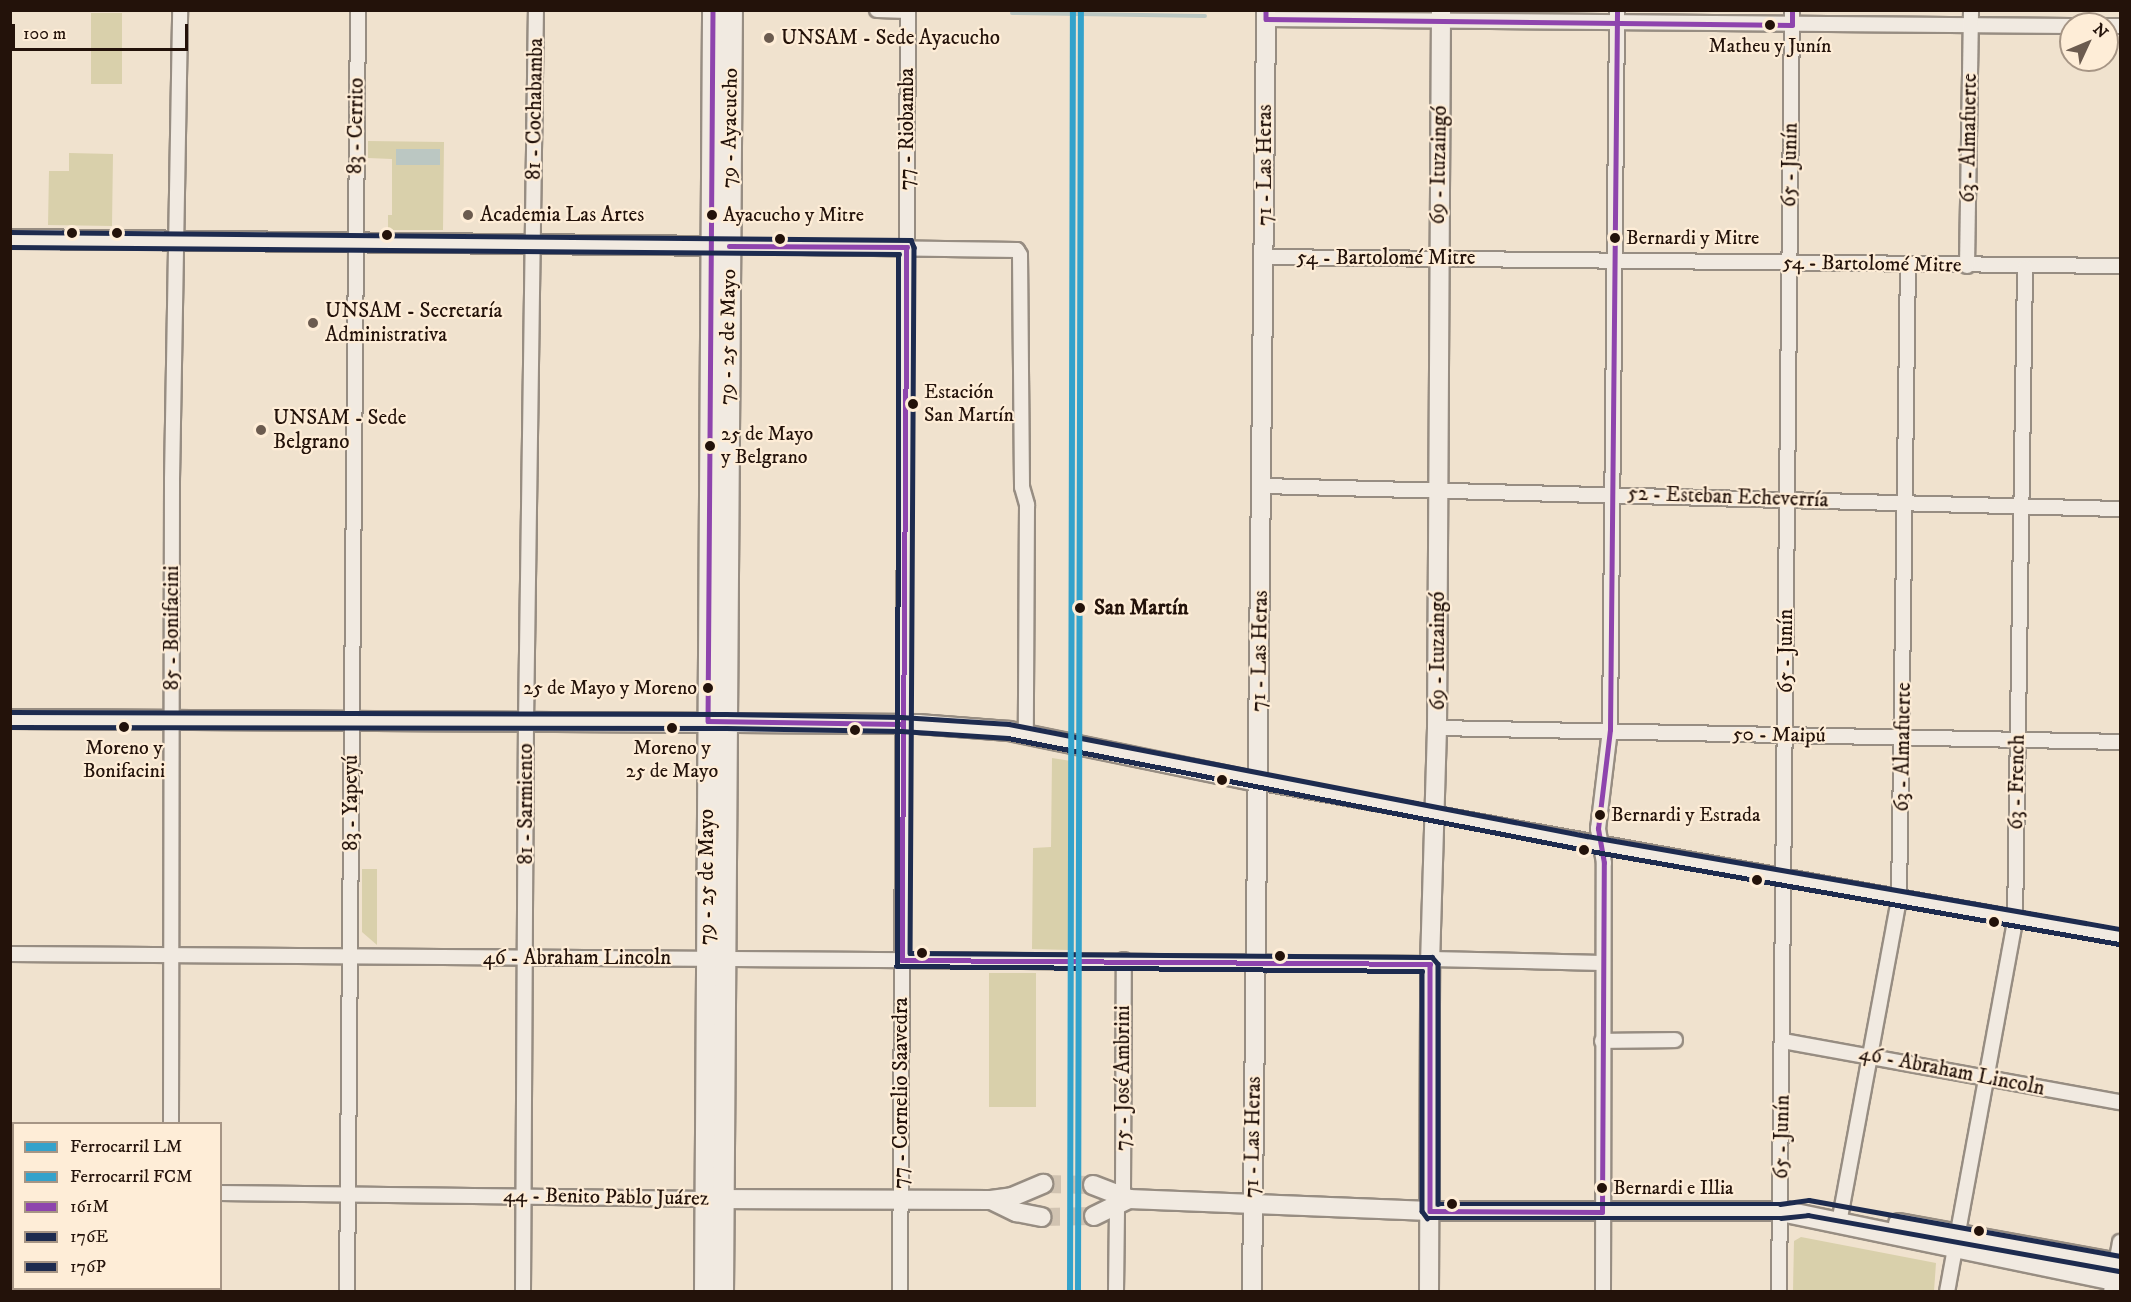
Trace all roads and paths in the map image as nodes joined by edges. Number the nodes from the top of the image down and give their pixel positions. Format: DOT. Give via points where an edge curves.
graph roads {
  1 [pos="180,10"];
  2 [pos="358,10"];
  3 [pos="536,10"];
  4 [pos="713,10"];
  5 [pos="732,10"];
  6 [pos="877,10"];
  7 [pos="1971,10"];
  8 [pos="908,11"];
  9 [pos="1266,15"];
  10 [pos="1441,15"];
  11 [pos="1617,16"];
  12 [pos="1792,18"];
  13 [pos="1971,26"];
  14 [pos="2059,26"];
  15 [pos="10,239"];
  16 [pos="178,240"];
  17 [pos="353,242"];
  18 [pos="533,244"];
  19 [pos="720,246"];
  20 [pos="907,247"];
  21 [pos="1264,257"];
  22 [pos="1438,258"];
  23 [pos="1612,260"];
  24 [pos="1788,263"];
  25 [pos="1908,266"];
  26 [pos="1967,266"];
  27 [pos="2025,267"];
  28 [pos="2121,267"];
  29 [pos="1263,486"];
  30 [pos="1438,493"];
  31 [pos="1612,494"];
  32 [pos="1787,498"];
  33 [pos="1905,502"];
  34 [pos="2020,507"];
  35 [pos="2121,509"];
  36 [pos="10,718"];
  37 [pos="172,720"];
  38 [pos="717,721"];
  39 [pos="351,722"];
  40 [pos="526,723"];
  41 [pos="901,724"];
  42 [pos="1437,728"];
  43 [pos="1610,730"];
  44 [pos="1026,734"];
  45 [pos="1785,736"];
  46 [pos="1904,736"];
  47 [pos="2018,739"];
  48 [pos="2121,742"];
  49 [pos="1258,782"];
  50 [pos="1434,814"];
  51 [pos="1601,845"];
  52 [pos="1781,877"];
  53 [pos="1899,899"];
  54 [pos="2015,921"];
  55 [pos="2121,937"];
  56 [pos="10,954"];
  57 [pos="172,955"];
  58 [pos="351,958"];
  59 [pos="525,958"];
  60 [pos="716,959"];
  61 [pos="902,960"];
  62 [pos="1124,960"];
  63 [pos="1431,962"];
  64 [pos="1602,963"];
  65 [pos="1255,964"];
  66 [pos="1675,1040"];
  67 [pos="1602,1041"];
  68 [pos="1783,1041"];
  69 [pos="1870,1056"];
  70 [pos="1986,1078"];
  71 [pos="2121,1102"];
  72 [pos="171,1122"];
  73 [pos="1043,1184"];
  74 [pos="1093,1185"];
  75 [pos="222,1193"];
  76 [pos="348,1194"];
  77 [pos="524,1196"];
  78 [pos="715,1199"];
  79 [pos="901,1199"];
  80 [pos="991,1200"];
  81 [pos="1123,1200"];
  82 [pos="1252,1202"];
  83 [pos="1430,1211"];
  84 [pos="1781,1211"];
  85 [pos="1602,1212"];
  86 [pos="1094,1216"];
  87 [pos="1042,1217"];
  88 [pos="1840,1218"];
  89 [pos="1955,1242"];
  90 [pos="2121,1242"];
  91 [pos="2116,1276"];
  92 [pos="347,1292"];
  93 [pos="523,1292"];
  94 [pos="705,1292"];
  95 [pos="723,1292"];
  96 [pos="900,1292"];
  97 [pos="1116,1292"];
  98 [pos="1252,1292"];
  99 [pos="1429,1292"];
  100 [pos="1603,1292"];
  101 [pos="1779,1292"];
  102 [pos="1947,1292"];
  1 -- 16 [label="street, 85 - Bonifacini"];
  2 -- 17 [label="street, 83 - Cerrito"];
  3 -- 18 [label="street, 81 - Cochabamba"];
  4 -- 19 [label="main road, 79 - Ayacucho"];
  5 -- 19 [label="main road, 79 - Ayacucho"];
  6 -- 8 [label="street"];
  7 -- 13 [label="street, 63 - Almafuerte"];
  8 -- 20 [label="street, 77 - Riobamba"];
  9 -- 10 [label="street"];
  9 -- 21 [label="street, 71 - Las Heras"];
  10 -- 11 [label="street"];
  10 -- 22 [label="street, 69 - Ituzaingó"];
  11 -- 12 [label="street"];
  11 -- 23 [label="street"];
  12 -- 13 [label="street"];
  12 -- 24 [label="street, 65 - Junín"];
  13 -- 14 [label="street"];
  13 -- 26 [label="street, 63 - Almafuerte"];
  15 -- 16 [label="street"];
  16 -- 17 [label="street"];
  16 -- 37 [label="street, 85 - Bonifacini" via="172,478"];
  17 -- 18 [label="street"];
  17 -- 39 [label="street, 83 - Yapeyú"];
  18 -- 19 [label="street"];
  18 -- 40 [label="street, 81 - Sarmiento"];
  19 -- 20 [label="street"];
  19 -- 38 [label="main road, 79 - 25 de Mayo"];
  20 -- 41 [label="street, 77 - Cornelio Saavedra"];
  20 -- 44 [label="street" via="1011,248 1020,255 1023,487 1028,505"];
  21 -- 22 [label="street, 54 - Bartolomé Mitre"];
  21 -- 29 [label="street, 71 - Las Heras"];
  22 -- 23 [label="street, 54 - Bartolomé Mitre"];
  22 -- 30 [label="street, 69 - Ituzaingó"];
  23 -- 24 [label="street, 54 - Bartolomé Mitre"];
  23 -- 31 [label="street"];
  24 -- 25 [label="street, 54 - Bartolomé Mitre"];
  24 -- 32 [label="street, 65 - Junín"];
  25 -- 26 [label="street, 54 - Bartolomé Mitre"];
  25 -- 33 [label="street, 63 - Almafuerte"];
  26 -- 27 [label="street, 54 - Bartolomé Mitre"];
  27 -- 28 [label="street, 54 - Bartolomé Mitre"];
  27 -- 34 [label="street, 63 - French"];
  29 -- 30 [label="street, 52 - Esteban Echeverría"];
  29 -- 49 [label="street, 71 - Las Heras"];
  30 -- 31 [label="street, 52 - Esteban Echeverría"];
  30 -- 42 [label="street, 69 - Ituzaingó"];
  31 -- 32 [label="street, 52 - Esteban Echeverría"];
  31 -- 43 [label="street"];
  32 -- 33 [label="street, 52 - Esteban Echeverría"];
  32 -- 45 [label="street, 65 - Junín"];
  33 -- 34 [label="street, 52 - Esteban Echeverría"];
  33 -- 46 [label="street, 63 - Almafuerte"];
  34 -- 35 [label="street, 52 - Esteban Echeverría"];
  34 -- 47 [label="street, 63 - French"];
  36 -- 37 [label="street"];
  37 -- 39 [label="street"];
  37 -- 57 [label="street, 85 - Bonifacini"];
  38 -- 40 [label="street"];
  38 -- 41 [label="street"];
  38 -- 60 [label="main road, 79 - 25 de Mayo"];
  39 -- 40 [label="street"];
  39 -- 58 [label="street, 83 - Yapeyú"];
  40 -- 59 [label="street, 81 - Sarmiento"];
  41 -- 44 [label="street"];
  41 -- 61 [label="street, 77 - Cornelio Saavedra"];
  42 -- 43 [label="street, 50 - Maipú"];
  42 -- 50 [label="street, 69 - Ituzaingó"];
  43 -- 45 [label="street, 50 - Maipú"];
  43 -- 51 [label="street" via="1598,829"];
  44 -- 49 [label="street"];
  45 -- 46 [label="street, 50 - Maipú"];
  45 -- 52 [label="street, 65 - Junín"];
  46 -- 47 [label="street, 50 - Maipú"];
  46 -- 53 [label="street, 63 - Almafuerte"];
  47 -- 48 [label="street, 50 - Maipú"];
  47 -- 54 [label="street, 63 - French"];
  49 -- 50 [label="street"];
  49 -- 65 [label="street, 71 - Las Heras"];
  50 -- 51 [label="street"];
  50 -- 63 [label="street, 69 - Ituzaingó"];
  51 -- 52 [label="street"];
  51 -- 64 [label="street"];
  52 -- 53 [label="street"];
  52 -- 68 [label="street, 65 - Junín"];
  53 -- 54 [label="street"];
  53 -- 69 [label="street, 63 - Almafuerte"];
  54 -- 55 [label="street"];
  54 -- 70 [label="street, 63 - French"];
  56 -- 57 [label="street, 46 - Abraham Lincoln"];
  57 -- 58 [label="street, 46 - Abraham Lincoln"];
  57 -- 72 [label="street, 85 - Bonifacini"];
  58 -- 59 [label="street, 46 - Abraham Lincoln"];
  58 -- 76 [label="street, 83 - Yapeyú"];
  59 -- 60 [label="street, 46 - Abraham Lincoln"];
  59 -- 77 [label="street, 81 - Sarmiento"];
  60 -- 61 [label="street, 46 - Abraham Lincoln"];
  60 -- 78 [label="main road, 79 - 25 de Mayo"];
  61 -- 62 [label="street, 46 - Abraham Lincoln"];
  61 -- 79 [label="street, 77 - Cornelio Saavedra"];
  62 -- 65 [label="street, 46 - Abraham Lincoln"];
  62 -- 81 [label="street, 75 - José Ambrini"];
  63 -- 64 [label="street, 46 - Abraham Lincoln"];
  63 -- 65 [label="street, 46 - Abraham Lincoln"];
  63 -- 83 [label="street, 69 - Ituzaingó"];
  64 -- 67 [label="street"];
  65 -- 82 [label="street, 71 - Las Heras"];
  66 -- 67 [label="street"];
  67 -- 85 [label="street"];
  68 -- 69 [label="street, 46 - Abraham Lincoln"];
  68 -- 84 [label="street, 65 - Junín"];
  69 -- 70 [label="street, 46 - Abraham Lincoln"];
  69 -- 88 [label="street, 63 - Almafuerte"];
  70 -- 71 [label="street, 46 - Abraham Lincoln"];
  70 -- 89 [label="street, 63 - French"];
  73 -- 80 [label="street, 44 - Benito Pablo Juárez" via="1012,1197"];
  74 -- 81 [label="street"];
  75 -- 76 [label="street, 44 - Benito Pablo Juárez"];
  76 -- 77 [label="street, 44 - Benito Pablo Juárez"];
  76 -- 92 [label="street, 83 - Yapeyú"];
  77 -- 78 [label="street, 44 - Benito Pablo Juárez"];
  77 -- 93 [label="street, 81 - Sarmiento"];
  78 -- 79 [label="street, 44 - Benito Pablo Juárez"];
  78 -- 94 [label="main road, 79 - 25 de Mayo"];
  78 -- 95 [label="main road, 79 - 25 de Mayo"];
  79 -- 80 [label="street, 44 - Benito Pablo Juárez"];
  79 -- 96 [label="street, 77 - Cornelio Saavedra"];
  80 -- 87 [label="street, 44 - Benito Pablo Juárez" via="1016,1212"];
  81 -- 82 [label="street"];
  81 -- 86 [label="street"];
  81 -- 97 [label="street, 75 - José Ambrini"];
  82 -- 83 [label="street"];
  82 -- 98 [label="street, 71 - Las Heras"];
  83 -- 85 [label="street"];
  83 -- 99 [label="street, 69 - Ituzaingó"];
  84 -- 85 [label="street"];
  84 -- 88 [label="main road" via="1808,1207"];
  84 -- 101 [label="street, 65 - Junín"];
  85 -- 100 [label="street"];
  88 -- 89 [label="main road"];
  89 -- 91 [label="main road" via="2102,1263"];
  89 -- 102 [label="street, 63 - French"];
  90 -- 91 [label="street"];
}
